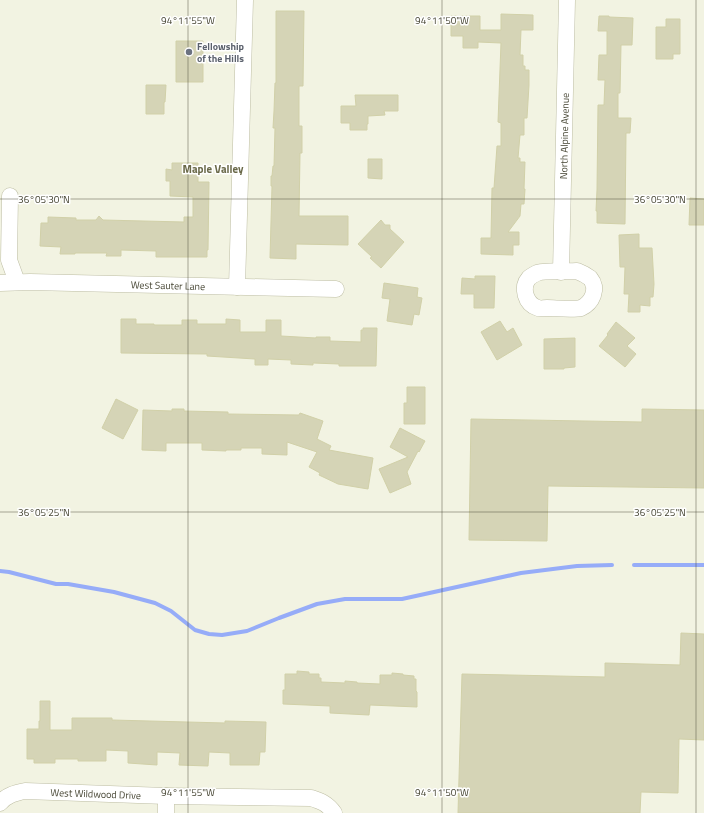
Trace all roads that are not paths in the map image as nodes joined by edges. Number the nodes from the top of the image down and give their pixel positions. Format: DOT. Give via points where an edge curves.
graph roads {
  1 [pos="245,0"];
  2 [pos="567,0"];
  3 [pos="10,196"];
  4 [pos="561,272"];
  5 [pos="0,282"];
  6 [pos="17,282"];
  7 [pos="237,287"];
  8 [pos="336,289"];
  9 [pos="166,796"];
  10 [pos="0,803"];
  11 [pos="166,813"];
  12 [pos="334,813"];
  1 -- 7 [label="street"];
  2 -- 4 [label="street, North Alpine Avenue"];
  3 -- 6 [label="street" via="9,260"];
  5 -- 6 [label="street, West Sauter Lane"];
  6 -- 7 [label="street, West Sauter Lane"];
  7 -- 8 [label="street, West Sauter Lane"];
  9 -- 10 [label="street, West Wildwood Drive" via="24,791 14,793"];
  9 -- 11 [label="street"];
  9 -- 12 [label="street, West Wildwood Drive" via="311,798 322,801"];
}
